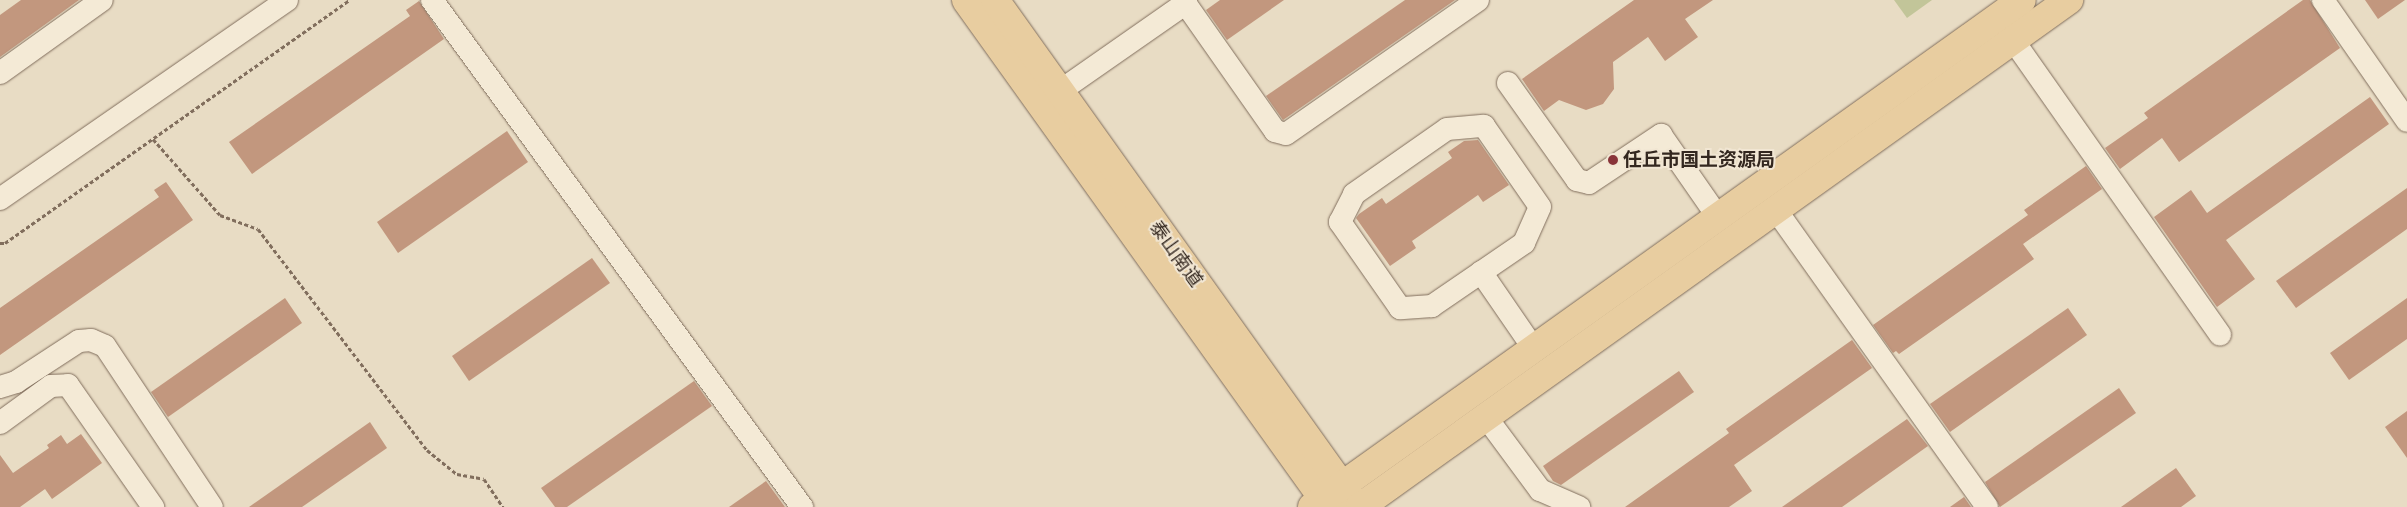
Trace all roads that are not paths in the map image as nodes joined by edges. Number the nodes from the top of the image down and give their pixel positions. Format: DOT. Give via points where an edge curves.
graph roads {
  1 [pos="102,0"];
  2 [pos="287,0"];
  3 [pos="432,0"];
  4 [pos="966,0"];
  5 [pos="995,0"];
  6 [pos="1478,0"];
  7 [pos="2022,0"];
  8 [pos="2069,0"];
  9 [pos="2323,0"];
  10 [pos="1185,2"];
  11 [pos="2013,40"];
  12 [pos="0,72"];
  13 [pos="1508,83"];
  14 [pos="1060,91"];
  15 [pos="2407,121"];
  16 [pos="0,199"];
  17 [pos="1776,210"];
  18 [pos="1718,218"];
  19 [pos="1481,272"];
  20 [pos="2220,334"];
  21 [pos="1534,349"];
  22 [pos="0,387"];
  23 [pos="1486,417"];
  24 [pos="0,423"];
  25 [pos="1337,502"];
  26 [pos="153,507"];
  27 [pos="212,507"];
  28 [pos="802,507"];
  29 [pos="1579,507"];
  30 [pos="1987,507"];
  1 -- 12 [label="lane"];
  2 -- 16 [label="lane"];
  3 -- 28 [label="lane"];
  4 -- 25 [label="main road, 泰山南道"];
  5 -- 14 [label="main road, 泰山南道"];
  6 -- 10 [label="lane" via="1286,134 1275,131"];
  7 -- 18 [label="main road"];
  8 -- 11 [label="main road"];
  9 -- 15 [label="lane"];
  10 -- 14 [label="lane"];
  11 -- 17 [label="main road"];
  11 -- 20 [label="lane"];
  13 -- 18 [label="lane" via="1577,180 1589,183 1661,135"];
  14 -- 25 [label="main road, 泰山南道"];
  17 -- 23 [label="main road"];
  17 -- 30 [label="lane"];
  18 -- 21 [label="main road"];
  19 -- 19 [label="lane" via="1432,306 1400,308 1340,222 1354,194 1447,129 1484,126 1540,207 1524,243"];
  19 -- 21 [label="lane"];
  21 -- 25 [label="main road"];
  22 -- 27 [label="lane" via="16,382 79,341 91,340 105,346"];
  23 -- 25 [label="main road"];
  23 -- 29 [label="lane" via="1540,490"];
  24 -- 26 [label="lane" via="51,386 68,385"];
}
